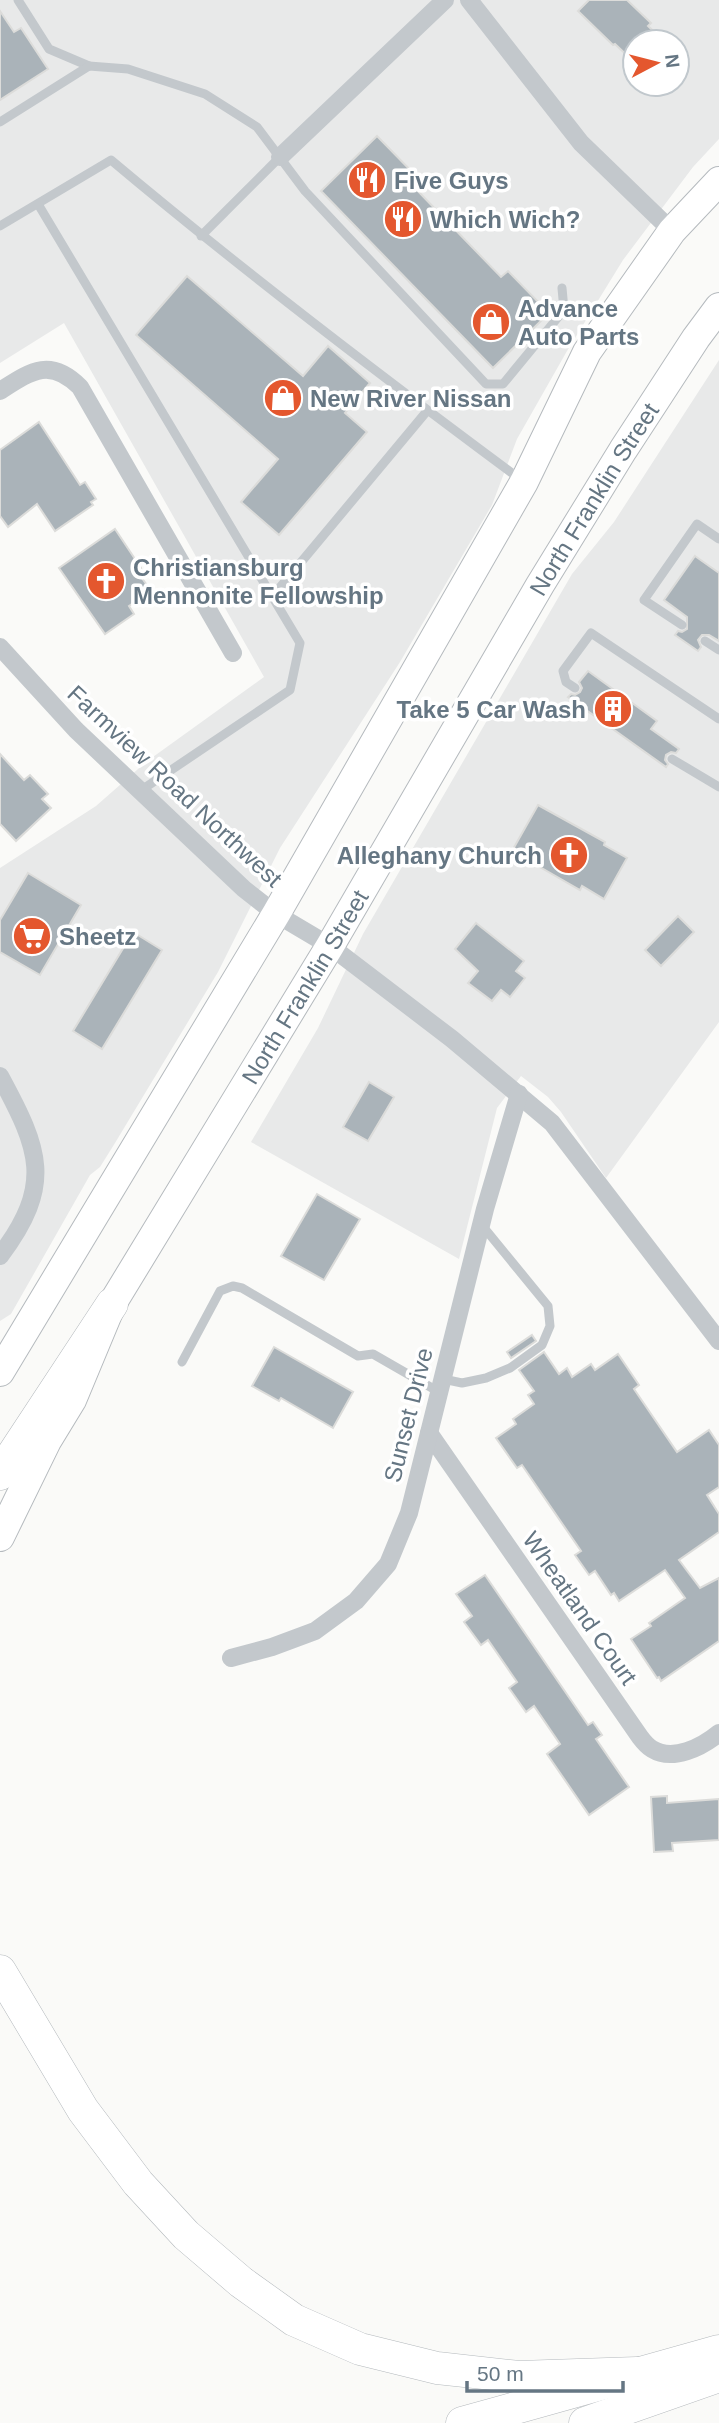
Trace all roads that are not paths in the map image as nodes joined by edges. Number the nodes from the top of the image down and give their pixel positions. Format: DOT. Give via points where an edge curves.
graph roads {
  1 [pos="18,0"];
  2 [pos="445,0"];
  3 [pos="469,0"];
  4 [pos="89,66"];
  5 [pos="0,122"];
  6 [pos="280,157"];
  7 [pos="719,181"];
  8 [pos="38,204"];
  9 [pos="0,226"];
  10 [pos="672,231"];
  11 [pos="201,236"];
  12 [pos="562,288"];
  13 [pos="719,307"];
  14 [pos="708,333"];
  15 [pos="0,391"];
  16 [pos="427,411"];
  17 [pos="524,482"];
  18 [pos="719,539"];
  19 [pos="272,597"];
  20 [pos="682,625"];
  21 [pos="705,641"];
  22 [pos="0,647"];
  23 [pos="719,650"];
  24 [pos="233,653"];
  25 [pos="575,688"];
  26 [pos="719,719"];
  27 [pos="672,759"];
  28 [pos="719,787"];
  29 [pos="139,792"];
  30 [pos="276,914"];
  31 [pos="330,946"];
  32 [pos="0,1076"];
  33 [pos="519,1094"];
  34 [pos="481,1224"];
  35 [pos="0,1256"];
  36 [pos="112,1304"];
  37 [pos="719,1341"];
  38 [pos="182,1362"];
  39 [pos="0,1372"];
  40 [pos="441,1386"];
  41 [pos="429,1433"];
  42 [pos="0,1474"];
  43 [pos="0,1537"];
  44 [pos="231,1658"];
  45 [pos="719,1733"];
  46 [pos="0,1971"];
  47 [pos="719,2351"];
  48 [pos="637,2373"];
  49 [pos="719,2376"];
  50 [pos="462,2423"];
  51 [pos="585,2423"];
  1 -- 4 [label="lane" via="49,49"];
  2 -- 6 [label="street"];
  3 -- 10 [label="street" via="581,144"];
  4 -- 5 [label="lane"];
  4 -- 6 [label="lane" via="128,69 205,94 257,127"];
  6 -- 11 [label="lane"];
  6 -- 12 [label="lane" via="305,191 486,384 503,384 564,310"];
  7 -- 10 [label="main road"];
  8 -- 9 [label="lane"];
  8 -- 11 [label="lane" via="111,160"];
  8 -- 19 [label="lane"];
  10 -- 17 [label="main road" via="587,352"];
  11 -- 16 [label="lane"];
  13 -- 14 [label="main road, North Franklin Street"];
  14 -- 31 [label="main road, North Franklin Street" via="623,450"];
  15 -- 24 [label="street" via="41,369 56,370 80,387"];
  16 -- 17 [label="lane"];
  16 -- 19 [label="lane"];
  17 -- 30 [label="main road"];
  18 -- 20 [label="lane" via="697,524 644,600"];
  19 -- 29 [label="lane" via="300,643 290,690"];
  21 -- 23 [label="lane"];
  22 -- 29 [label="street, Farmview Road Northwest"];
  25 -- 26 [label="lane" via="566,682 563,671 591,633"];
  27 -- 28 [label="lane"];
  29 -- 30 [label="street, Farmview Road Northwest"];
  30 -- 31 [label="street, Farmview Road Northwest"];
  30 -- 39 [label="main road"];
  31 -- 33 [label="street, Farmview Road Northwest"];
  31 -- 36 [label="main road, North Franklin Street"];
  32 -- 35 [label="street" via="36,1156 31,1206"];
  33 -- 34 [label="street, Sunset Drive"];
  33 -- 37 [label="street, Farmview Road Northwest" via="552,1123"];
  34 -- 40 [label="street, Sunset Drive"];
  34 -- 40 [label="lane" via="548,1306 550,1326 542,1345 510,1368 486,1378"];
  36 -- 42 [label="highway"];
  36 -- 43 [label="main road, North Franklin Street" via="72,1400"];
  38 -- 40 [label="lane" via="220,1291 233,1286 358,1356 373,1354"];
  40 -- 41 [label="street, Sunset Drive"];
  41 -- 44 [label="street, Sunset Drive" via="409,1513 388,1563 356,1601 315,1631"];
  41 -- 45 [label="street, Wheatland Court" via="640,1737 653,1750 673,1754 691,1751"];
  46 -- 48 [label="highway" via="82,2109 138,2183 186,2235 295,2320 360,2349 437,2368 519,2377"];
  47 -- 48 [label="highway"];
  48 -- 50 [label="highway"];
  49 -- 51 [label="highway"];
}
